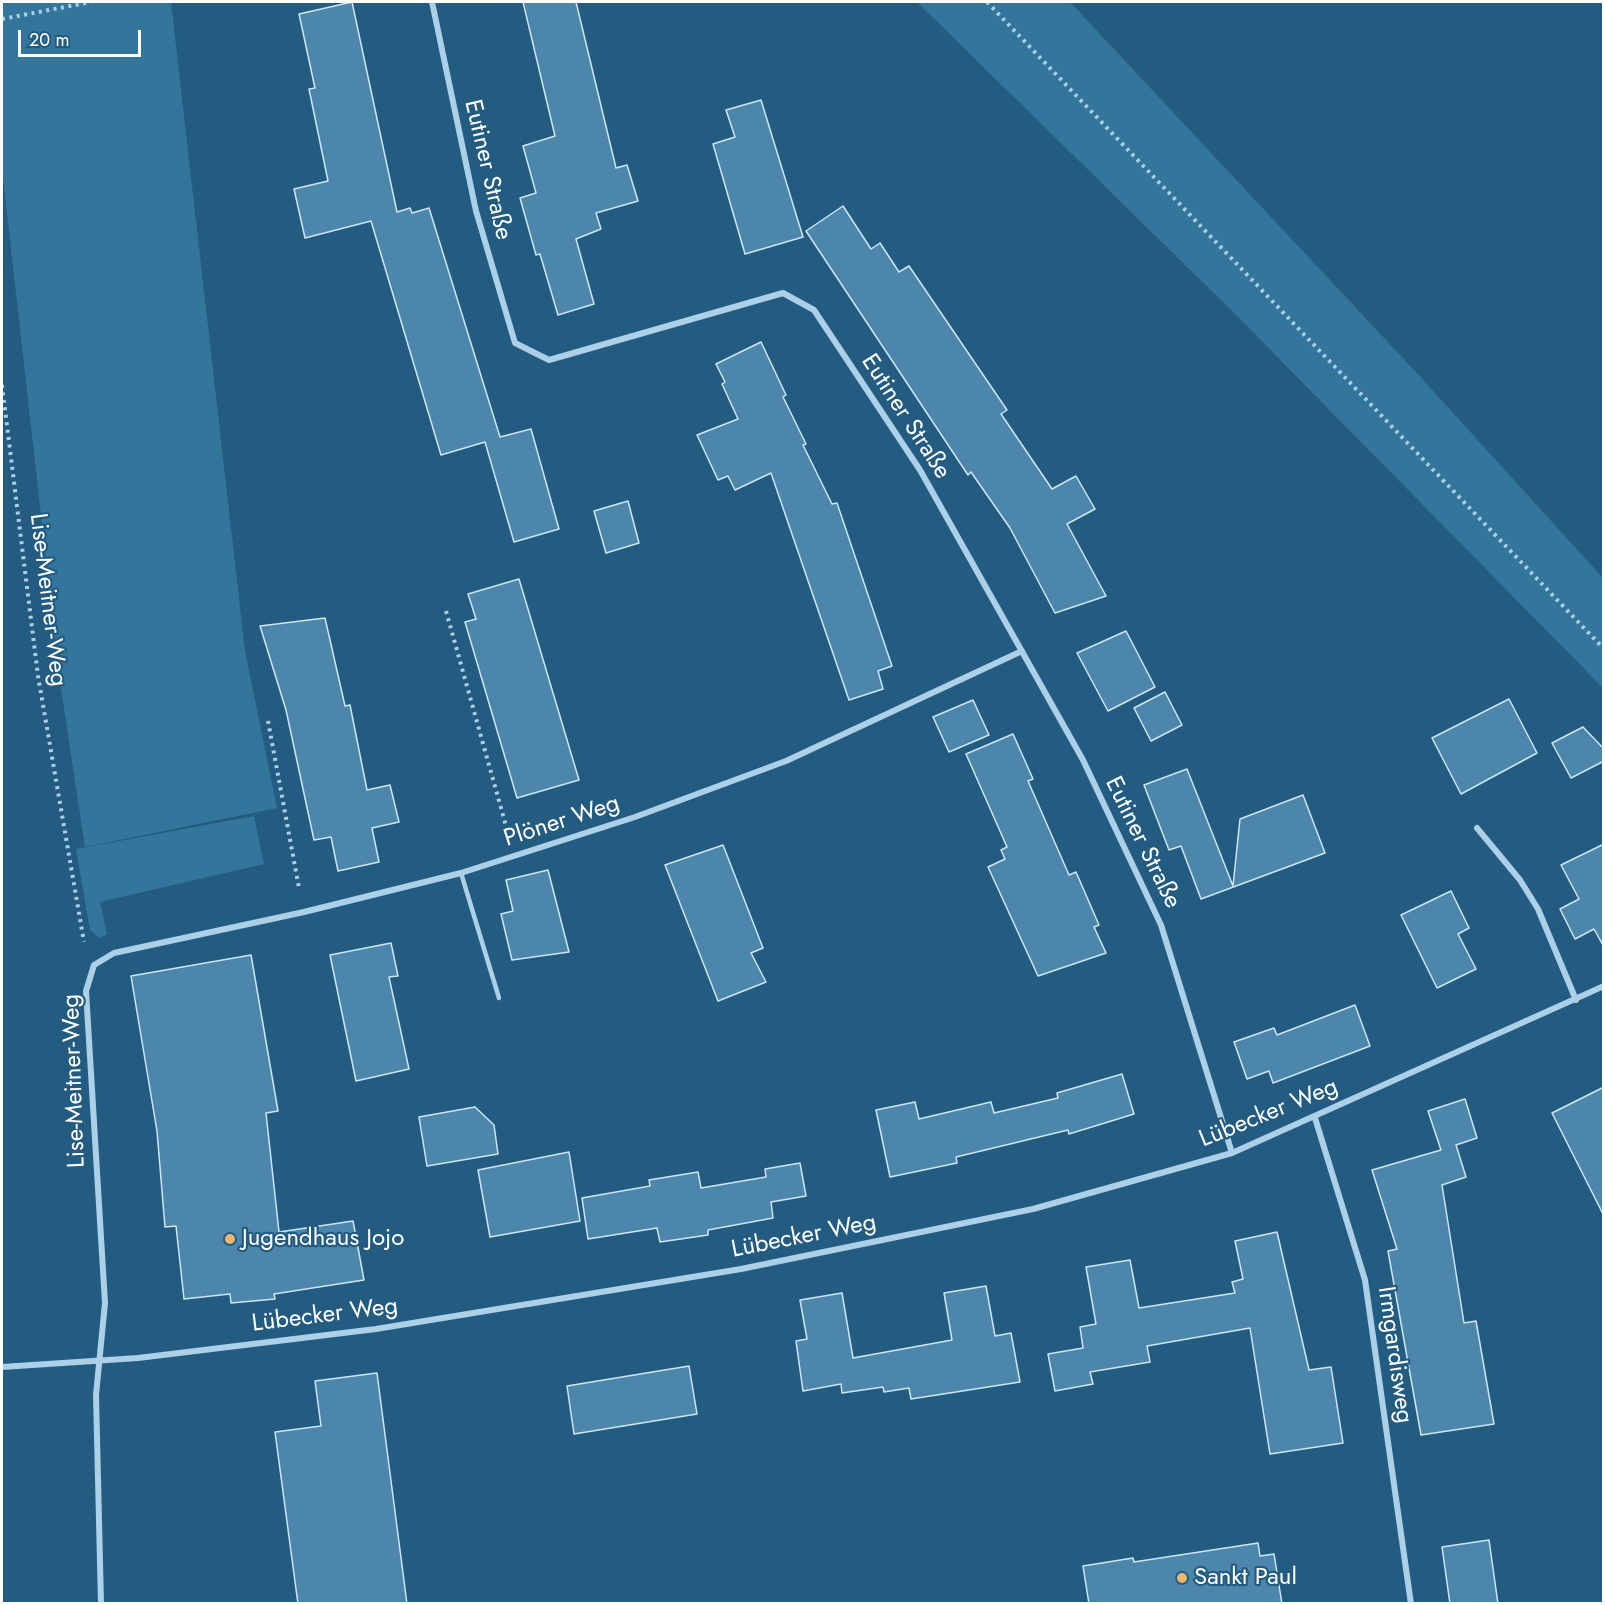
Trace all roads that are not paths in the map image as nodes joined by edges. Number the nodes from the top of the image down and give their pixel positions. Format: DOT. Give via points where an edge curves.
graph roads {
  1 [pos="432,2"];
  2 [pos="1022,651"];
  3 [pos="1477,828"];
  4 [pos="461,873"];
  5 [pos="94,965"];
  6 [pos="1603,989"];
  7 [pos="499,998"];
  8 [pos="1576,1000"];
  9 [pos="1314,1118"];
  10 [pos="1232,1153"];
  11 [pos="101,1360"];
  12 [pos="2,1367"];
  13 [pos="101,1604"];
  14 [pos="1411,1604"];
  1 -- 2 [label="street, Eutiner Straße" via="476,211 515,343 549,360 783,293 814,309 920,470"];
  2 -- 4 [label="street, Plöner Weg" via="786,761 635,817"];
  2 -- 10 [label="street, Eutiner Straße" via="1083,760 1161,925"];
  3 -- 8 [label="street" via="1520,880 1538,909"];
  4 -- 5 [label="street, Plöner Weg" via="114,953"];
  4 -- 7 [label="lane"];
  5 -- 11 [label="street, Lise-Meitner-Weg" via="86,991 105,1303"];
  6 -- 8 [label="street, Lübecker Weg"];
  8 -- 9 [label="street, Lübecker Weg"];
  9 -- 10 [label="street, Lübecker Weg"];
  9 -- 14 [label="street, Irmgardisweg" via="1365,1280"];
  10 -- 11 [label="street, Lübecker Weg" via="1033,1209 741,1269 376,1329"];
  11 -- 12 [label="street, Lübecker Weg"];
  11 -- 13 [label="street, Lise-Meitner-Weg" via="96,1395"];
}
